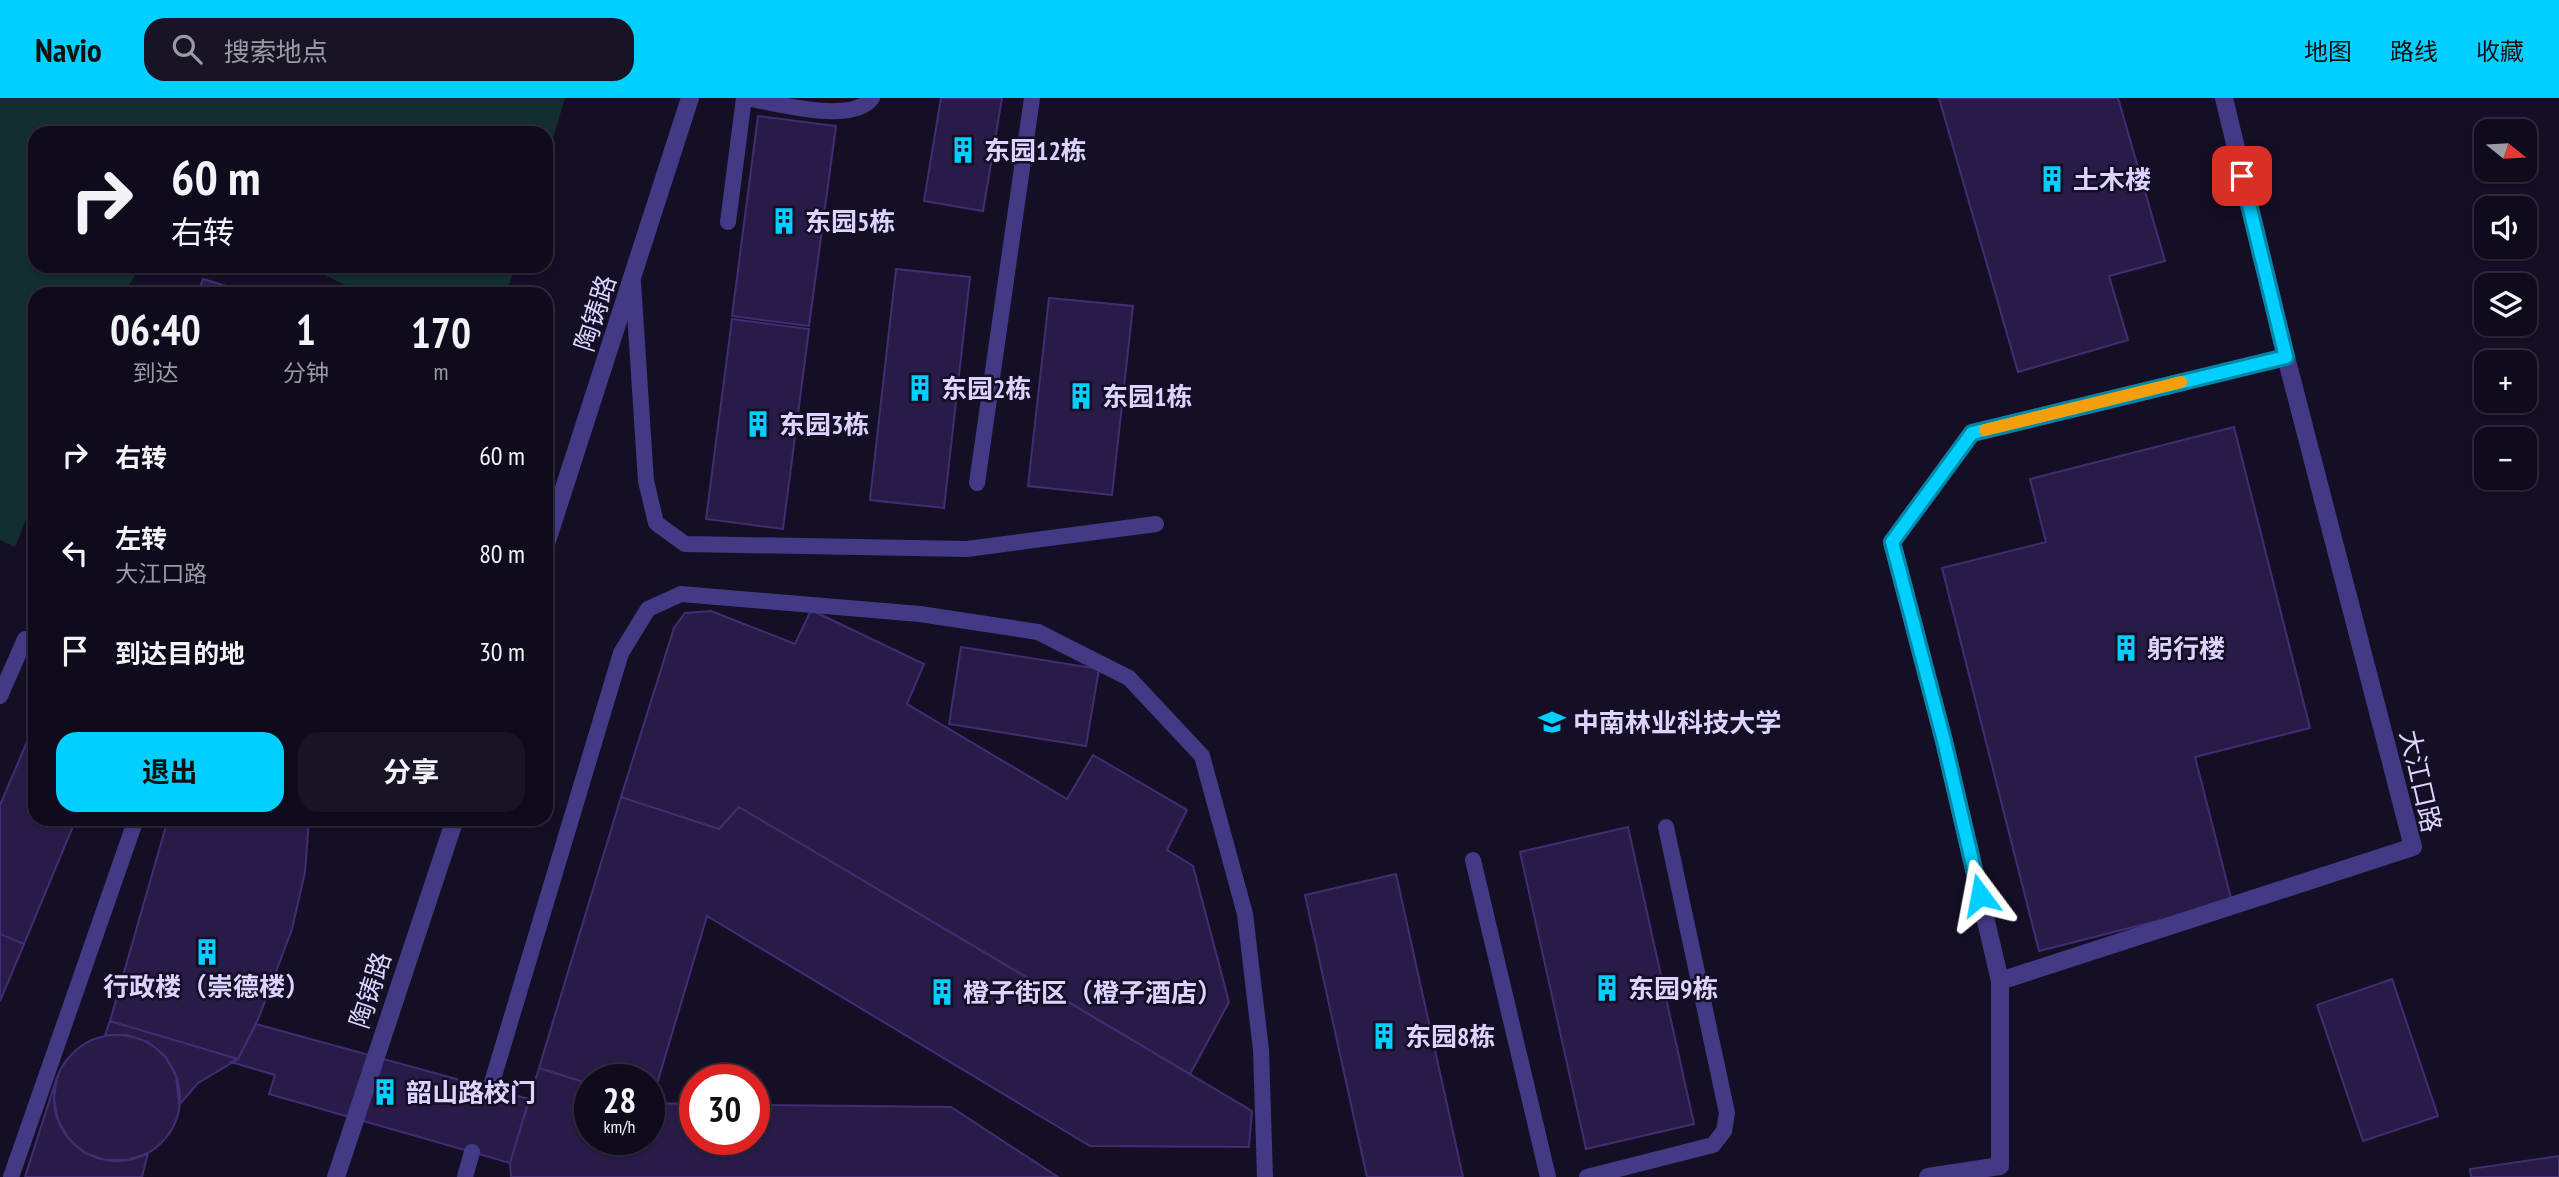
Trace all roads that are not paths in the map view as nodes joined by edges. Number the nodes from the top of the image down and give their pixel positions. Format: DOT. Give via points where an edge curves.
graph roads {
  1 [pos="690,98"];
  2 [pos="745,98"];
  3 [pos="872,98"];
  4 [pos="1032,98"];
  5 [pos="2224,98"];
  6 [pos="728,222"];
  7 [pos="633,282"];
  8 [pos="2286,357"];
  9 [pos="977,483"];
  10 [pos="553,523"];
  11 [pos="1156,524"];
  12 [pos="25,639"];
  13 [pos="0,696"];
  14 [pos="134,826"];
  15 [pos="453,826"];
  16 [pos="1666,827"];
  17 [pos="1473,860"];
  18 [pos="2000,981"];
  19 [pos="490,1089"];
  20 [pos="472,1152"];
  21 [pos="11,1177"];
  22 [pos="336,1177"];
  23 [pos="465,1177"];
  24 [pos="1265,1177"];
  25 [pos="1548,1177"];
  26 [pos="1587,1177"];
  27 [pos="1928,1177"];
  1 -- 7 [label="street, 陶铸路"];
  2 -- 3 [label="lane" via="846,113 866,107"];
  2 -- 6 [label="lane"];
  4 -- 9 [label="lane"];
  5 -- 8 [label="street, 大江口路"];
  7 -- 10 [label="street, 陶铸路"];
  7 -- 11 [label="lane" via="646,481 656,523 685,544 967,549"];
  8 -- 18 [label="street" via="1972,433 1892,542"];
  8 -- 18 [label="street, 大江口路" via="2413,847"];
  12 -- 13 [label="lane"];
  14 -- 21 [label="lane"];
  15 -- 22 [label="street, 陶铸路"];
  16 -- 26 [label="lane" via="1727,1113 1724,1131 1713,1145"];
  17 -- 25 [label="lane"];
  18 -- 27 [label="street" via="2000,1166"];
  19 -- 24 [label="lane" via="621,653 648,609 681,594 920,614 1038,632 1118,672 1129,678 1202,756 1245,914 1261,1050"];
  20 -- 23 [label="lane"];
}
